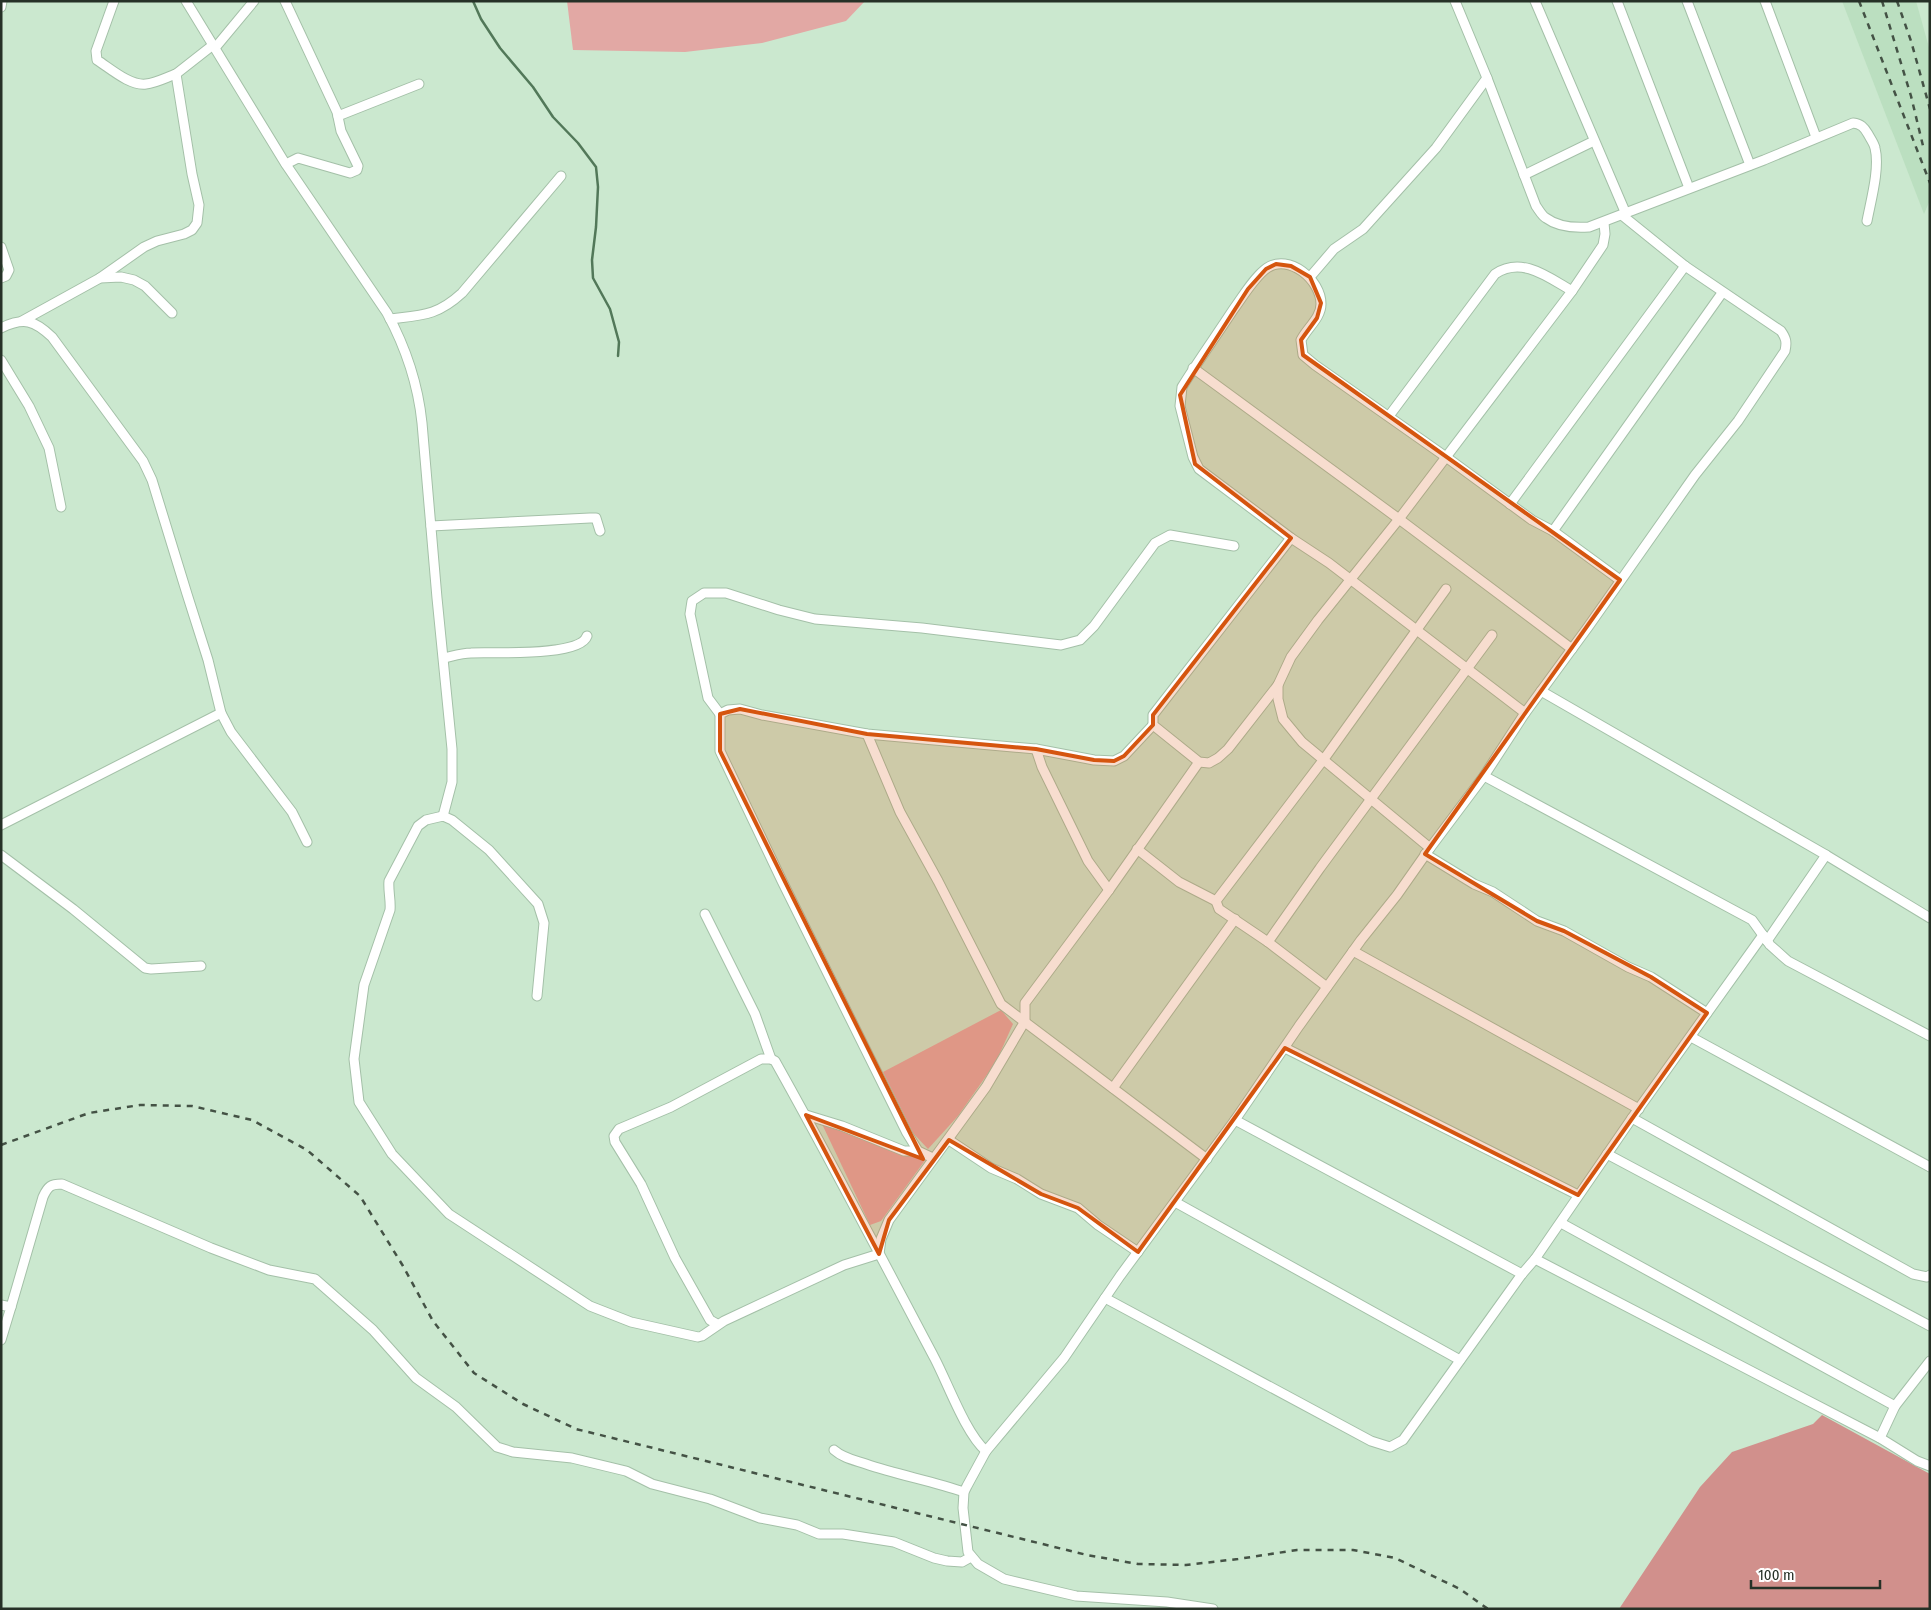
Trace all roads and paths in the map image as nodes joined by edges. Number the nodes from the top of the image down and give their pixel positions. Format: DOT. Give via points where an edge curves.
graph roads {
  1 [pos="2,1"];
  2 [pos="114,1"];
  3 [pos="186,1"];
  4 [pos="254,1"];
  5 [pos="286,1"];
  6 [pos="1455,1"];
  7 [pos="1536,1"];
  8 [pos="1617,1"];
  9 [pos="1687,1"];
  10 [pos="1765,1"];
  11 [pos="1,7"];
  12 [pos="214,47"];
  13 [pos="176,74"];
  14 [pos="1488,78"];
  15 [pos="419,84"];
  16 [pos="338,116"];
  17 [pos="1816,138"];
  18 [pos="1594,141"];
  19 [pos="286,164"];
  20 [pos="1750,165"];
  21 [pos="1524,174"];
  22 [pos="561,176"];
  23 [pos="1689,188"];
  24 [pos="1624,215"];
  25 [pos="1867,222"];
  26 [pos="1604,223"];
  27 [pos="1,246"];
  28 [pos="1685,266"];
  29 [pos="1310,277"];
  30 [pos="1,278"];
  31 [pos="100,278"];
  32 [pos="1572,291"];
  33 [pos="1722,293"];
  34 [pos="172,313"];
  35 [pos="390,318"];
  36 [pos="22,321"];
  37 [pos="1,328"];
  38 [pos="1,360"];
  39 [pos="1193,368"];
  40 [pos="1389,416"];
  41 [pos="1446,457"];
  42 [pos="1510,504"];
  43 [pos="61,507"];
  44 [pos="1399,519"];
  45 [pos="431,526"];
  46 [pos="600,532"];
  47 [pos="1553,532"];
  48 [pos="1291,538"];
  49 [pos="1234,546"];
  50 [pos="1352,580"];
  51 [pos="1620,580"];
  52 [pos="1446,589"];
  53 [pos="1416,631"];
  54 [pos="1492,635"];
  55 [pos="587,636"];
  56 [pos="1572,649"];
  57 [pos="444,658"];
  58 [pos="1467,669"];
  59 [pos="1278,685"];
  60 [pos="1541,691"];
  61 [pos="221,713"];
  62 [pos="1525,713"];
  63 [pos="720,714"];
  64 [pos="1153,725"];
  65 [pos="867,734"];
  66 [pos="1036,748"];
  67 [pos="1324,759"];
  68 [pos="1199,762"];
  69 [pos="1484,776"];
  70 [pos="1371,800"];
  71 [pos="442,816"];
  72 [pos="1,825"];
  73 [pos="307,842"];
  74 [pos="1137,849"];
  75 [pos="1427,851"];
  76 [pos="1,855"];
  77 [pos="1826,855"];
  78 [pos="1110,890"];
  79 [pos="1216,901"];
  80 [pos="705,914"];
  81 [pos="1930,918"];
  82 [pos="1235,919"];
  83 [pos="1765,938"];
  84 [pos="1268,942"];
  85 [pos="1353,951"];
  86 [pos="201,966"];
  87 [pos="1327,987"];
  88 [pos="537,996"];
  89 [pos="1707,1013"];
  90 [pos="1024,1021"];
  91 [pos="1930,1036"];
  92 [pos="1691,1037"];
  93 [pos="1285,1048"];
  94 [pos="771,1059"];
  95 [pos="1113,1088"];
  96 [pos="1639,1109"];
  97 [pos="806,1115"];
  98 [pos="1632,1118"];
  99 [pos="1235,1120"];
  100 [pos="949,1140"];
  101 [pos="918,1151"];
  102 [pos="1607,1154"];
  103 [pos="933,1158"];
  104 [pos="1206,1159"];
  105 [pos="1930,1166"];
  106 [pos="1578,1195"];
  107 [pos="1175,1202"];
  108 [pos="1561,1223"];
  109 [pos="1138,1252"];
  110 [pos="878,1254"];
  111 [pos="1535,1260"];
  112 [pos="1522,1274"];
  113 [pos="1930,1275"];
  114 [pos="1105,1298"];
  115 [pos="1,1305"];
  116 [pos="11,1307"];
  117 [pos="717,1324"];
  118 [pos="1930,1326"];
  119 [pos="1,1340"];
  120 [pos="1460,1360"];
  121 [pos="1930,1361"];
  122 [pos="1895,1406"];
  123 [pos="1880,1438"];
  124 [pos="834,1450"];
  125 [pos="986,1451"];
  126 [pos="1930,1466"];
  127 [pos="964,1492"];
  128 [pos="971,1557"];
  129 [pos="1213,1609"];
  1 -- 11 [label="street"];
  2 -- 13 [label="street" via="96,51 97,60 132,82 141,84"];
  3 -- 12 [label="street"];
  4 -- 12 [label="street"];
  5 -- 16 [label="street"];
  6 -- 14 [label="street"];
  7 -- 18 [label="street"];
  8 -- 23 [label="street"];
  9 -- 20 [label="street"];
  10 -- 17 [label="street"];
  12 -- 13 [label="street"];
  12 -- 19 [label="street"];
  13 -- 31 [label="street" via="199,205 197,223 184,234 144,247"];
  14 -- 21 [label="street"];
  14 -- 29 [label="street" via="1436,148 1362,229 1334,250"];
  15 -- 16 [label="street"];
  16 -- 19 [label="street" via="357,170 350,173 298,158"];
  17 -- 20 [label="street"];
  17 -- 25 [label="street" via="1853,123 1864,127 1876,155"];
  18 -- 21 [label="street"];
  18 -- 24 [label="street"];
  19 -- 35 [label="street"];
  20 -- 23 [label="street"];
  21 -- 26 [label="street" via="1536,206 1546,218 1576,228"];
  22 -- 35 [label="street" via="452,302 430,314"];
  23 -- 24 [label="street"];
  24 -- 26 [label="street"];
  24 -- 28 [label="street"];
  26 -- 32 [label="street" via="1603,245"];
  27 -- 30 [label="street" via="9,270"];
  28 -- 33 [label="street"];
  28 -- 42 [label="street"];
  29 -- 39 [label="street" via="1282,264 1266,268"];
  29 -- 40 [label="street" via="1316,284 1321,303 1317,318 1301,340 1303,355"];
  31 -- 34 [label="street" via="134,280 145,286"];
  31 -- 36 [label="street"];
  32 -- 40 [label="street" via="1525,268 1504,268 1495,274"];
  32 -- 41 [label="street"];
  33 -- 47 [label="street"];
  33 -- 51 [label="street" via="1781,331 1786,338 1785,351 1738,421"];
  35 -- 45 [label="street" via="407,356 420,401"];
  36 -- 37 [label="street"];
  36 -- 61 [label="street" via="43,328 52,338 143,460 210,667"];
  38 -- 43 [label="street" via="50,448"];
  39 -- 44 [label="street"];
  39 -- 48 [label="street" via="1182,387 1180,406 1195,464"];
  40 -- 41 [label="street"];
  41 -- 42 [label="street"];
  41 -- 44 [label="street"];
  42 -- 47 [label="street"];
  44 -- 50 [label="street"];
  44 -- 56 [label="street"];
  45 -- 46 [label="street" via="596,518"];
  45 -- 57 [label="street"];
  47 -- 51 [label="street"];
  48 -- 50 [label="street"];
  48 -- 64 [label="street" via="1153,716"];
  49 -- 63 [label="street" via="1170,535 1162,539 1094,626 1080,640 1061,645 815,619 726,593 704,593 692,602 690,614 708,698"];
  50 -- 53 [label="street"];
  50 -- 59 [label="street" via="1291,657"];
  51 -- 56 [label="street"];
  52 -- 53 [label="street"];
  53 -- 58 [label="street"];
  53 -- 67 [label="street"];
  54 -- 58 [label="street"];
  55 -- 57 [label="street" via="578,646 567,649 469,653"];
  56 -- 60 [label="street"];
  57 -- 71 [label="street" via="453,760 452,782"];
  58 -- 62 [label="street"];
  58 -- 70 [label="street"];
  59 -- 67 [label="street" via="1283,719 1302,742"];
  59 -- 68 [label="street" via="1223,754 1209,763"];
  60 -- 62 [label="street"];
  60 -- 77 [label="street"];
  61 -- 72 [label="street"];
  61 -- 73 [label="street" via="230,732 292,812"];
  62 -- 69 [label="street"];
  63 -- 65 [label="street" via="740,708 762,716"];
  63 -- 101 [label="street" via="720,751 786,890"];
  64 -- 66 [label="street" via="1124,756 1114,761"];
  64 -- 68 [label="street"];
  65 -- 66 [label="street"];
  65 -- 90 [label="street" via="900,812 1001,1004"];
  66 -- 78 [label="street" via="1088,861"];
  67 -- 70 [label="street"];
  67 -- 79 [label="street"];
  68 -- 74 [label="street"];
  69 -- 75 [label="street"];
  69 -- 83 [label="street" via="1752,920"];
  70 -- 75 [label="street"];
  70 -- 84 [label="street"];
  71 -- 88 [label="street" via="452,820 489,850 538,904 544,923"];
  71 -- 117 [label="street" via="418,826 389,881 390,910 364,984 355,1050 359,1102 392,1154 449,1214 590,1306 631,1322 689,1336 702,1336"];
  74 -- 78 [label="street"];
  74 -- 79 [label="street" via="1179,882"];
  75 -- 85 [label="street"];
  75 -- 89 [label="street" via="1474,884 1493,892 1537,921 1564,930 1651,977"];
  76 -- 86 [label="street" via="73,908 145,968"];
  77 -- 81 [label="street"];
  77 -- 83 [label="street"];
  78 -- 90 [label="street" via="1025,1003"];
  79 -- 82 [label="street" via="1219,909"];
  80 -- 94 [label="street" via="755,1014"];
  82 -- 84 [label="street"];
  82 -- 95 [label="street"];
  83 -- 89 [label="street"];
  83 -- 91 [label="street" via="1788,961"];
  84 -- 87 [label="street"];
  85 -- 87 [label="street"];
  85 -- 96 [label="street"];
  87 -- 93 [label="street"];
  89 -- 92 [label="street"];
  90 -- 95 [label="street"];
  90 -- 100 [label="street" via="986,1087"];
  92 -- 96 [label="street"];
  92 -- 105 [label="street"];
  93 -- 99 [label="street"];
  93 -- 106 [label="street"];
  94 -- 97 [label="street" via="776,1061"];
  94 -- 117 [label="street" via="761,1059 672,1107 620,1129 614,1136 675,1258 710,1320"];
  95 -- 104 [label="street"];
  96 -- 98 [label="street"];
  97 -- 101 [label="street" via="904,1151"];
  97 -- 110 [label="street"];
  98 -- 102 [label="street"];
  98 -- 113 [label="street" via="1913,1274"];
  99 -- 104 [label="street"];
  99 -- 112 [label="street"];
  100 -- 103 [label="street"];
  100 -- 109 [label="street" via="1041,1194 1078,1208 1098,1226"];
  101 -- 103 [label="street"];
  102 -- 106 [label="street"];
  102 -- 118 [label="street"];
  103 -- 110 [label="street" via="889,1220"];
  104 -- 107 [label="street"];
  106 -- 108 [label="street"];
  107 -- 109 [label="street"];
  107 -- 120 [label="street"];
  108 -- 111 [label="street"];
  108 -- 122 [label="street"];
  109 -- 114 [label="street"];
  110 -- 117 [label="street" via="844,1265"];
  110 -- 125 [label="street" via="971,1434"];
  111 -- 112 [label="street"];
  111 -- 123 [label="street"];
  112 -- 120 [label="street"];
  114 -- 120 [label="street" via="1371,1442 1390,1447 1403,1440"];
  114 -- 125 [label="street" via="1064,1358"];
  115 -- 116 [label="street"];
  116 -- 119 [label="street"];
  116 -- 128 [label="street" via="43,1196 53,1184 62,1184 261,1267 315,1279 373,1330 416,1378 456,1407 497,1447 512,1452 572,1458 626,1471 652,1484 819,1534 843,1534 894,1542 947,1560 962,1562"];
  121 -- 122 [label="street"];
  122 -- 123 [label="street"];
  123 -- 126 [label="street"];
  124 -- 127 [label="street" via="844,1457 886,1471"];
  125 -- 127 [label="street"];
  127 -- 128 [label="street" via="966,1544"];
  128 -- 129 [label="street" via="1004,1579 1046,1590 1076,1596 1167,1602"];
}
